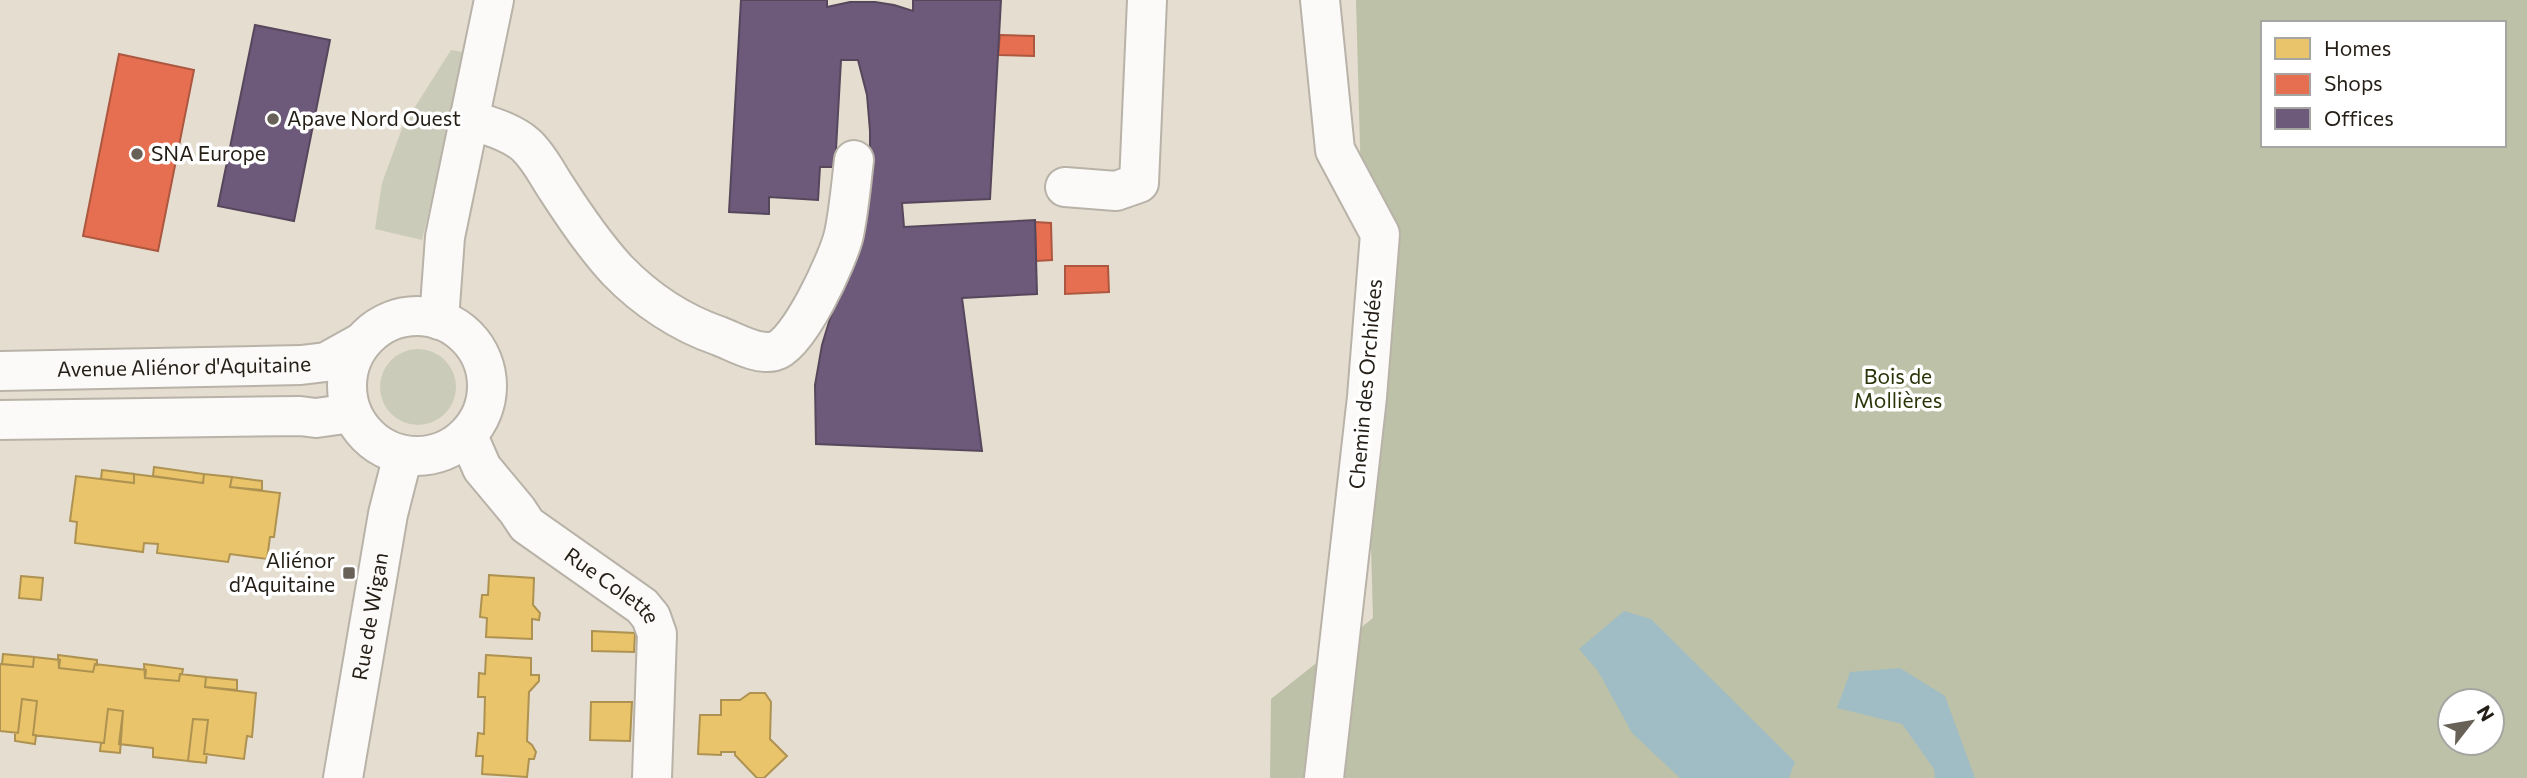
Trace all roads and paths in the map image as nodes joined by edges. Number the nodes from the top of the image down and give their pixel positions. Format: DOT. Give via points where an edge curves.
graph roads {
  1 [pos="494,0"];
  2 [pos="1147,0"];
  3 [pos="1320,0"];
  4 [pos="468,119"];
  5 [pos="854,160"];
  6 [pos="1065,187"];
  7 [pos="439,320"];
  8 [pos="362,342"];
  9 [pos="0,371"];
  10 [pos="352,413"];
  11 [pos="0,420"];
  12 [pos="468,436"];
  13 [pos="404,455"];
  14 [pos="343,778"];
  15 [pos="652,778"];
  16 [pos="1324,778"];
  1 -- 4 [label="street"];
  2 -- 6 [label="street" via="1139,183 1116,191"];
  3 -- 16 [label="street, Chemin des Orchidées" via="1335,150 1380,233 1367,397"];
  4 -- 5 [label="street" via="507,132 525,144 590,238 618,271 657,305 704,331 765,353 788,344 824,284 844,236"];
  4 -- 7 [label="street" via="445,237"];
  7 -- 8 [label="street, Avenue Aliénor d'Aquitaine" via="397,318"];
  7 -- 12 [label="street, Avenue Aliénor d'Aquitaine" via="467,336 486,370 485,409"];
  8 -- 9 [label="street, Avenue Aliénor d'Aquitaine" via="326,362 301,365"];
  8 -- 10 [label="street" via="348,376"];
  10 -- 11 [label="street" via="316,418"];
  10 -- 13 [label="street, Avenue Aliénor d'Aquitaine" via="372,440"];
  12 -- 13 [label="street, Avenue Aliénor d'Aquitaine" via="435,455"];
  12 -- 15 [label="street, Rue Colette" via="482,468 527,525 652,617 657,659"];
  13 -- 14 [label="street, Rue de Wigan" via="388,514"];
}
